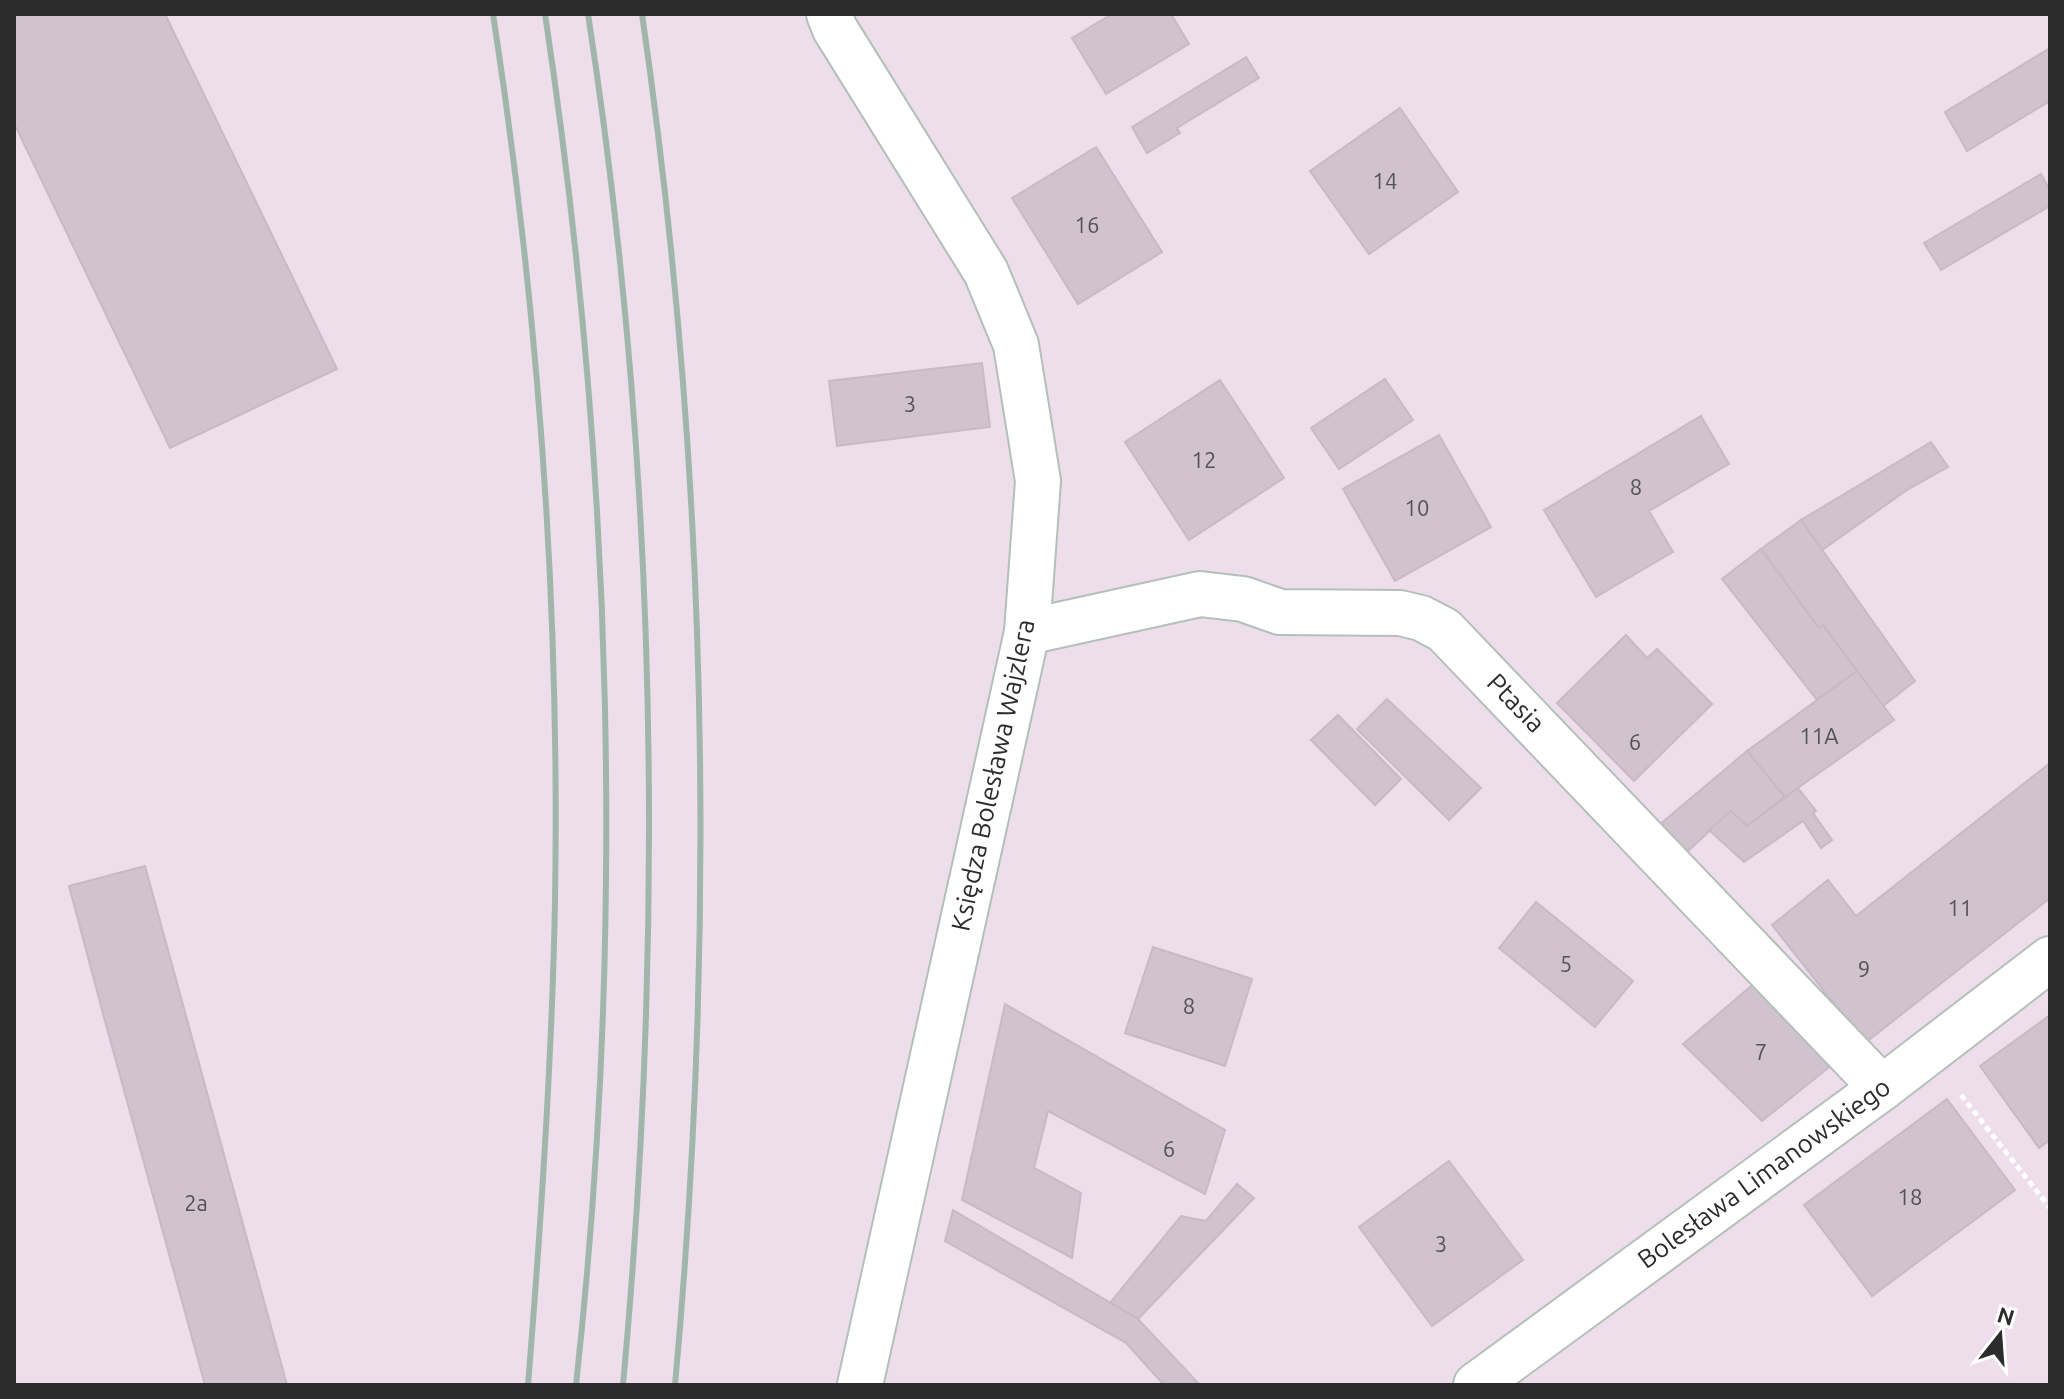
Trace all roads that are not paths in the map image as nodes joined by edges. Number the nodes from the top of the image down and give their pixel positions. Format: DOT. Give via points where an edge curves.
graph roads {
  1 [pos="829,14"];
  2 [pos="1027,632"];
  3 [pos="2050,959"];
  4 [pos="1882,1088"];
  5 [pos="860,1385"];
  6 [pos="1476,1385"];
  1 -- 2 [label="street, Księdza Bolesława Wajzlera" via="986,272 1016,345 1038,481"];
  2 -- 4 [label="street, Ptasia" via="1200,594 1243,599 1280,612 1400,613 1444,630"];
  2 -- 5 [label="street, Księdza Bolesława Wajzlera"];
  3 -- 4 [label="street, Bolesława Limanowskiego"];
  4 -- 6 [label="street, Bolesława Limanowskiego"];
}
